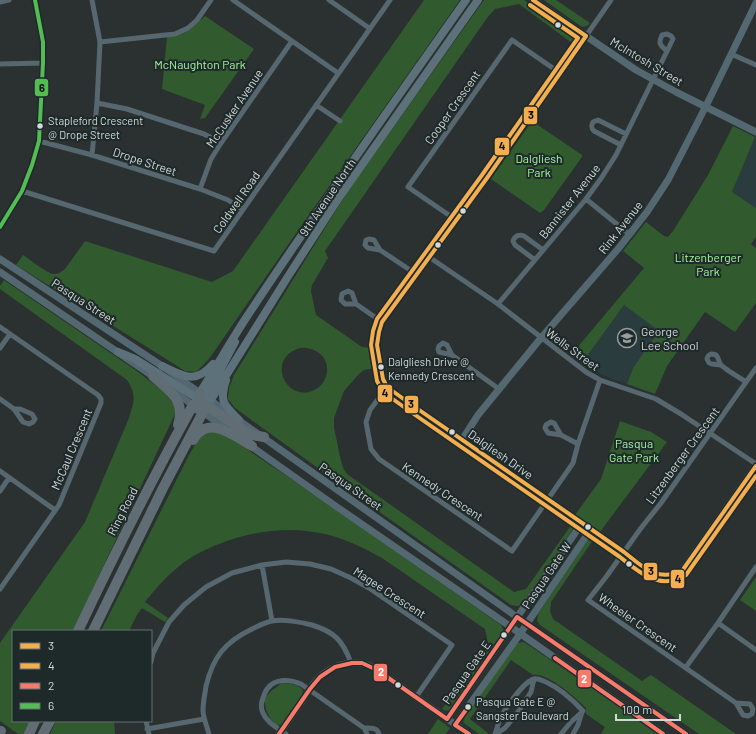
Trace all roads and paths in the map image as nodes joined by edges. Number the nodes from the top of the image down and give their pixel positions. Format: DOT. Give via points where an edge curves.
graph roads {
  1 [pos="9,0"];
  2 [pos="35,0"];
  3 [pos="92,0"];
  4 [pos="211,0"];
  5 [pos="234,0"];
  6 [pos="329,0"];
  7 [pos="390,0"];
  8 [pos="466,0"];
  9 [pos="478,0"];
  10 [pos="533,0"];
  11 [pos="610,0"];
  12 [pos="0,2"];
  13 [pos="756,3"];
  14 [pos="369,28"];
  15 [pos="586,36"];
  16 [pos="292,41"];
  17 [pos="100,42"];
  18 [pos="667,51"];
  19 [pos="731,54"];
  20 [pos="43,63"];
  21 [pos="0,64"];
  22 [pos="756,65"];
  23 [pos="338,73"];
  24 [pos="560,73"];
  25 [pos="652,79"];
  26 [pos="98,102"];
  27 [pos="316,105"];
  28 [pos="706,106"];
  29 [pos="340,121"];
  30 [pos="756,132"];
  31 [pos="626,134"];
  32 [pos="39,141"];
  33 [pos="221,143"];
  34 [pos="621,145"];
  35 [pos="92,155"];
  36 [pos="200,189"];
  37 [pos="22,191"];
  38 [pos="586,199"];
  39 [pos="242,209"];
  40 [pos="456,220"];
  41 [pos="0,227"];
  42 [pos="630,234"];
  43 [pos="380,250"];
  44 [pos="544,250"];
  45 [pos="429,257"];
  46 [pos="0,259"];
  47 [pos="535,260"];
  48 [pos="0,272"];
  49 [pos="416,274"];
  50 [pos="356,304"];
  51 [pos="498,304"];
  52 [pos="246,317"];
  53 [pos="382,322"];
  54 [pos="0,327"];
  55 [pos="10,334"];
  56 [pos="541,338"];
  57 [pos="0,348"];
  58 [pos="226,348"];
  59 [pos="118,352"];
  60 [pos="452,355"];
  61 [pos="721,365"];
  62 [pos="162,366"];
  63 [pos="756,368"];
  64 [pos="230,369"];
  65 [pos="153,376"];
  66 [pos="600,380"];
  67 [pos="746,382"];
  68 [pos="387,387"];
  69 [pos="500,389"];
  70 [pos="0,399"];
  71 [pos="202,402"];
  72 [pos="14,408"];
  73 [pos="239,420"];
  74 [pos="710,434"];
  75 [pos="561,435"];
  76 [pos="264,437"];
  77 [pos="462,440"];
  78 [pos="172,442"];
  79 [pos="578,444"];
  80 [pos="252,446"];
  81 [pos="756,465"];
  82 [pos="0,471"];
  83 [pos="9,478"];
  84 [pos="163,488"];
  85 [pos="0,491"];
  86 [pos="547,500"];
  87 [pos="55,510"];
  88 [pos="582,523"];
  89 [pos="591,529"];
  90 [pos="624,552"];
  91 [pos="262,565"];
  92 [pos="756,567"];
  93 [pos="0,589"];
  94 [pos="517,618"];
  95 [pos="272,621"];
  96 [pos="718,623"];
  97 [pos="527,624"];
  98 [pos="511,627"];
  99 [pos="78,630"];
  100 [pos="93,630"];
  101 [pos="520,634"];
  102 [pos="756,650"];
  103 [pos="152,658"];
  104 [pos="351,663"];
  105 [pos="686,667"];
  106 [pos="534,679"];
  107 [pos="309,690"];
  108 [pos="416,697"];
  109 [pos="736,703"];
  110 [pos="583,711"];
  111 [pos="204,719"];
  112 [pos="446,719"];
  113 [pos="35,722"];
  114 [pos="50,722"];
  115 [pos="146,722"];
  116 [pos="455,725"];
  117 [pos="364,728"];
  118 [pos="148,732"];
  119 [pos="283,733"];
  120 [pos="29,734"];
  121 [pos="44,734"];
  122 [pos="209,734"];
  123 [pos="367,734"];
  124 [pos="378,734"];
  125 [pos="469,734"];
  126 [pos="496,734"];
  127 [pos="561,734"];
  128 [pos="573,734"];
  129 [pos="662,734"];
  130 [pos="686,734"];
  1 -- 12 [label="street"];
  2 -- 20 [label="street" via="43,42"];
  3 -- 17 [label="street"];
  4 -- 17 [label="street" via="197,20 175,34"];
  5 -- 16 [label="street"];
  6 -- 14 [label="street"];
  7 -- 14 [label="street, Coldwell Road"];
  8 -- 52 [label="main road, 9th Avenue North"];
  9 -- 64 [label="main road, 9th Avenue North" via="338,199"];
  10 -- 15 [label="street, McIntosh Street"];
  11 -- 15 [label="street"];
  13 -- 19 [label="street, Rink Avenue"];
  14 -- 23 [label="street, Coldwell Road"];
  15 -- 24 [label="street"];
  15 -- 25 [label="street, McIntosh Street"];
  16 -- 23 [label="street"];
  16 -- 33 [label="street, McCusker Avenue"];
  17 -- 26 [label="street"];
  18 -- 25 [label="street, Bannister Avenue"];
  19 -- 22 [label="street"];
  19 -- 28 [label="street, Rink Avenue"];
  20 -- 21 [label="street"];
  20 -- 32 [label="street"];
  23 -- 27 [label="street, Coldwell Road"];
  24 -- 40 [label="street"];
  24 -- 40 [label="street, Cooper Crescent" via="512,40 408,187"];
  25 -- 28 [label="street, McIntosh Street"];
  25 -- 31 [label="street, Bannister Avenue"];
  26 -- 33 [label="street" via="204,134"];
  26 -- 35 [label="street"];
  27 -- 29 [label="street"];
  27 -- 39 [label="street, Coldwell Road"];
  28 -- 30 [label="street, McIntosh Street"];
  28 -- 42 [label="street, Rink Avenue" via="668,180"];
  31 -- 34 [label="street, Bannister Avenue"];
  31 -- 34 [label="street" via="598,120 591,125 594,131"];
  32 -- 35 [label="street, Drope Street"];
  32 -- 37 [label="street"];
  33 -- 36 [label="street, McCusker Avenue" via="211,159"];
  34 -- 38 [label="street, Bannister Avenue"];
  35 -- 36 [label="street, Drope Street"];
  36 -- 39 [label="street, Drope Street" via="228,200"];
  37 -- 39 [label="street, Coldwell Road" via="214,251"];
  37 -- 41 [label="street"];
  38 -- 42 [label="street"];
  38 -- 44 [label="street, Bannister Avenue"];
  40 -- 45 [label="street"];
  42 -- 56 [label="street, Rink Avenue"];
  43 -- 49 [label="street"];
  44 -- 47 [label="street, Bannister Avenue"];
  44 -- 47 [label="street" via="524,236 517,235 513,241"];
  45 -- 49 [label="street"];
  45 -- 51 [label="street, Wells Street"];
  46 -- 62 [label="street, Pasqua Street"];
  47 -- 51 [label="street, Bannister Avenue"];
  48 -- 59 [label="street, Pasqua Street"];
  49 -- 53 [label="street"];
  50 -- 53 [label="street"];
  51 -- 56 [label="street, Wells Street"];
  52 -- 58 [label="main road, 9th Avenue North"];
  52 -- 71 [label="main road" via="232,349"];
  53 -- 68 [label="street" via="377,345 383,379"];
  54 -- 55 [label="street, McCaul Crescent"];
  55 -- 57 [label="street"];
  55 -- 87 [label="street, McCaul Crescent" via="98,395 101,400"];
  56 -- 66 [label="street, Wells Street"];
  56 -- 69 [label="street, Rink Avenue"];
  58 -- 62 [label="main road" via="200,376 184,376"];
  58 -- 71 [label="main road, 9th Avenue North"];
  59 -- 65 [label="street, Pasqua Street"];
  59 -- 71 [label="main road" via="135,359"];
  60 -- 69 [label="street"];
  61 -- 67 [label="street"];
  62 -- 71 [label="street, Pasqua Street"];
  63 -- 67 [label="street, Litzenberger Crescent"];
  64 -- 71 [label="main road, 9th Avenue North"];
  64 -- 73 [label="main road" via="223,400"];
  65 -- 71 [label="street, Pasqua Street"];
  65 -- 78 [label="highway" via="174,396 180,407 179,422"];
  66 -- 74 [label="street, Wells Street" via="656,399"];
  66 -- 79 [label="street"];
  67 -- 74 [label="street, Litzenberger Crescent"];
  68 -- 77 [label="street, Dalgliesh Drive"];
  68 -- 86 [label="street, Kennedy Crescent" via="370,410 366,422 371,449 379,459 512,551"];
  69 -- 77 [label="street, Rink Avenue" via="478,415"];
  70 -- 72 [label="street"];
  71 -- 73 [label="street, Pasqua Street"];
  71 -- 76 [label="highway" via="243,430"];
  71 -- 78 [label="highway, Ring Road"];
  71 -- 80 [label="street, Pasqua Street"];
  71 -- 84 [label="highway"];
  73 -- 76 [label="street, Pasqua Street"];
  74 -- 81 [label="street, Wells Street"];
  74 -- 90 [label="street, Litzenberger Crescent"];
  75 -- 79 [label="street"];
  76 -- 94 [label="street, Pasqua Street"];
  77 -- 86 [label="street, Dalgliesh Drive"];
  78 -- 99 [label="highway, Ring Road"];
  79 -- 86 [label="street" via="573,463"];
  80 -- 84 [label="highway" via="214,427 203,429 195,435"];
  80 -- 98 [label="street, Pasqua Street"];
  81 -- 90 [label="street, Dalgliesh Drive" via="682,571 676,575 666,576 651,572"];
  82 -- 83 [label="street"];
  83 -- 85 [label="street"];
  83 -- 87 [label="street"];
  84 -- 100 [label="highway"];
  86 -- 88 [label="street, Dalgliesh Drive"];
  87 -- 93 [label="street, McCaul Crescent"];
  88 -- 89 [label="street, Dalgliesh Drive"];
  88 -- 94 [label="street, Pasqua Gate W"];
  89 -- 90 [label="street, Dalgliesh Drive"];
  89 -- 97 [label="street, Pasqua Gate W"];
  90 -- 105 [label="street, Wheeler Crescent" via="588,600"];
  91 -- 95 [label="street"];
  91 -- 103 [label="street, Magee Crescent" via="232,573 206,587 184,605 169,622"];
  91 -- 108 [label="street, Magee Crescent" via="286,562 331,569 369,588 452,645"];
  92 -- 96 [label="street"];
  94 -- 97 [label="street, Pasqua Street"];
  94 -- 98 [label="street, Pasqua Gate E"];
  95 -- 104 [label="street" via="303,622 335,636 347,651"];
  95 -- 111 [label="street" via="244,633 218,656 212,666 204,696"];
  96 -- 102 [label="street"];
  96 -- 105 [label="street"];
  97 -- 101 [label="street, Pasqua Gate W"];
  97 -- 130 [label="street, Pasqua Street"];
  98 -- 101 [label="street, Pasqua Street"];
  98 -- 112 [label="street, Pasqua Gate E"];
  101 -- 116 [label="street, Pasqua Gate E"];
  101 -- 129 [label="street, Pasqua Street"];
  104 -- 107 [label="street" via="328,670"];
  104 -- 108 [label="street" via="368,665"];
  105 -- 109 [label="street"];
  106 -- 110 [label="street" via="554,686 571,698"];
  106 -- 126 [label="street" via="530,692 518,712 505,728"];
  106 -- 126 [label="street" via="510,703 499,720"];
  107 -- 117 [label="street"];
  107 -- 119 [label="street"];
  107 -- 119 [label="street" via="295,681 287,680 271,685 266,690 262,702 264,714 273,726"];
  108 -- 112 [label="street"];
  110 -- 127 [label="street"];
  110 -- 128 [label="street"];
  111 -- 118 [label="street"];
  111 -- 122 [label="street"];
  112 -- 116 [label="street"];
  113 -- 120 [label="highway"];
  114 -- 121 [label="highway"];
  115 -- 118 [label="street"];
  116 -- 125 [label="street"];
  117 -- 123 [label="street"];
  117 -- 124 [label="street" via="375,729"];
}
